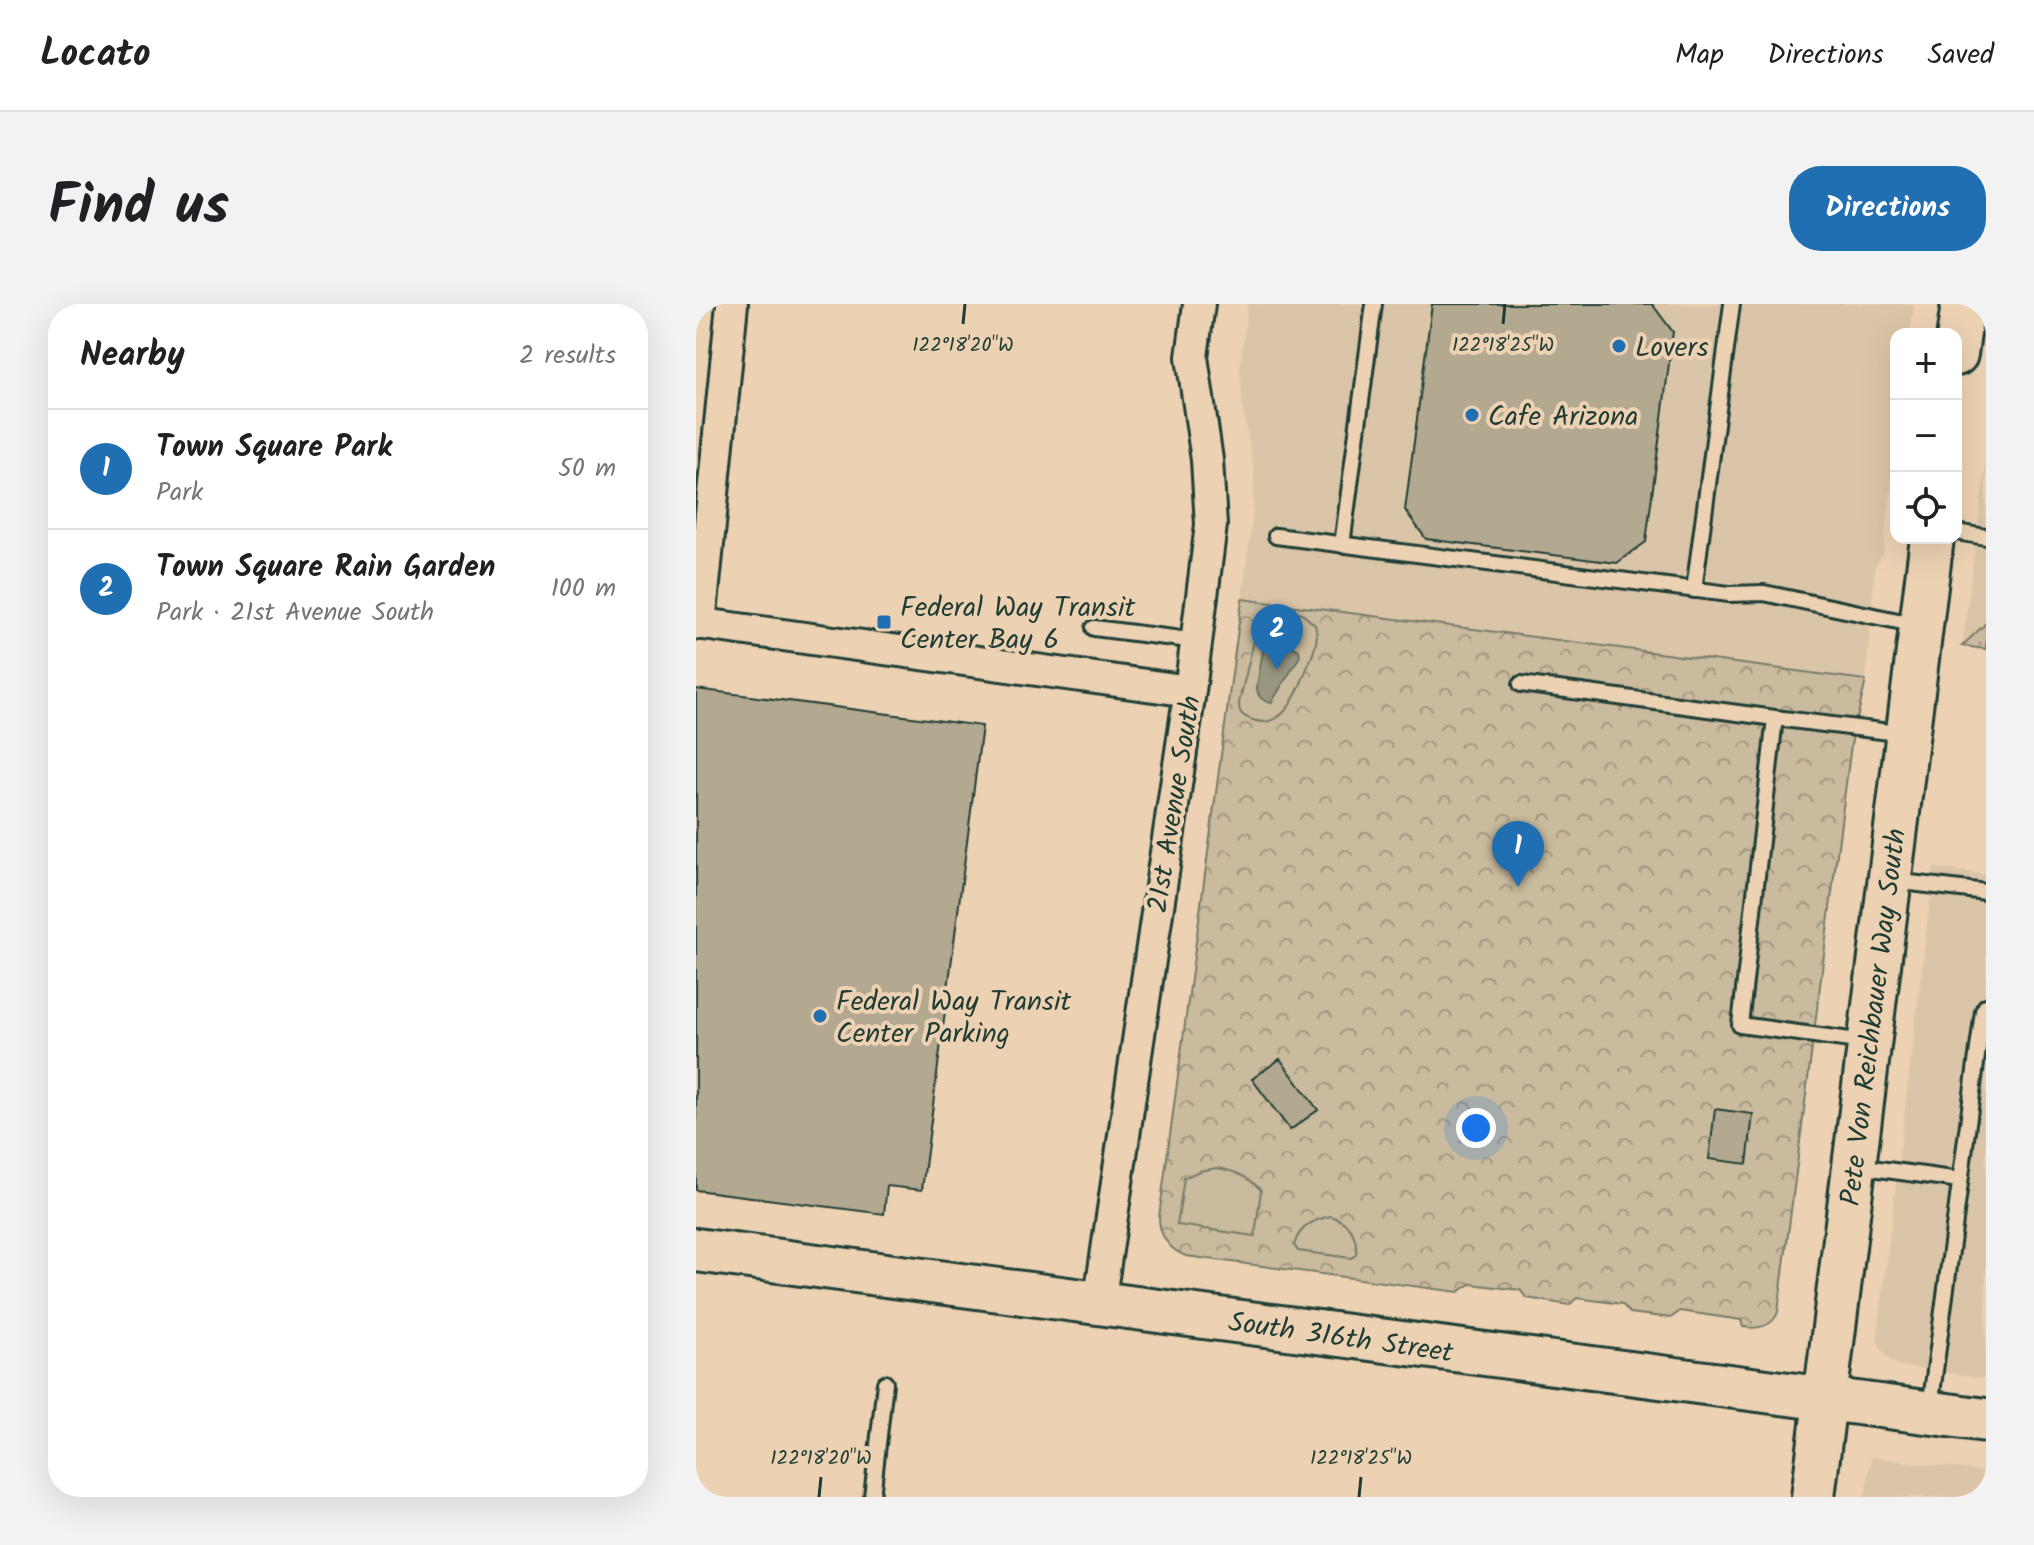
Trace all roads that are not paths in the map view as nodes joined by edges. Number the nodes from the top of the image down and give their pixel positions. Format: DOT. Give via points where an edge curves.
graph roads {
  1 [pos="732,304"];
  2 [pos="1199,304"];
  3 [pos="1374,304"];
  4 [pos="1732,304"];
  5 [pos="1963,304"];
  6 [pos="1960,328"];
  7 [pos="1962,533"];
  8 [pos="1276,536"];
  9 [pos="1986,537"];
  10 [pos="1931,544"];
  11 [pos="1342,545"];
  12 [pos="1694,590"];
  13 [pos="698,624"];
  14 [pos="1921,626"];
  15 [pos="1094,628"];
  16 [pos="1197,641"];
  17 [pos="1521,684"];
  18 [pos="1190,691"];
  19 [pos="1775,718"];
  20 [pos="1907,734"];
  21 [pos="1889,880"];
  22 [pos="1986,892"];
  23 [pos="1986,1006"];
  24 [pos="1869,1043"];
  25 [pos="1854,1165"];
  26 [pos="1960,1180"];
  27 [pos="696,1250"];
  28 [pos="1099,1304"];
  29 [pos="885,1383"];
  30 [pos="1826,1398"];
  31 [pos="1929,1412"];
  32 [pos="1986,1420"];
  33 [pos="872,1497"];
  34 [pos="1813,1497"];
  1 -- 13 [label="street"];
  2 -- 16 [label="street, 21st Avenue South" via="1192,357 1211,525"];
  3 -- 11 [label="lane"];
  4 -- 12 [label="lane"];
  5 -- 6 [label="street"];
  7 -- 9 [label="lane"];
  8 -- 11 [label="lane"];
  10 -- 14 [label="street, Pete Von Reichbauer Way South"];
  11 -- 12 [label="lane"];
  12 -- 14 [label="lane" via="1764,593"];
  13 -- 18 [label="street"];
  14 -- 20 [label="street, Pete Von Reichbauer Way South"];
  15 -- 16 [label="lane"];
  16 -- 18 [label="street, 21st Avenue South"];
  17 -- 19 [label="lane"];
  18 -- 28 [label="street, 21st Avenue South"];
  19 -- 20 [label="lane"];
  19 -- 24 [label="lane" via="1740,1025"];
  20 -- 21 [label="street, Pete Von Reichbauer Way South"];
  21 -- 22 [label="lane"];
  21 -- 24 [label="street, Pete Von Reichbauer Way South"];
  23 -- 26 [label="lane"];
  24 -- 25 [label="street, Pete Von Reichbauer Way South"];
  25 -- 26 [label="lane"];
  25 -- 30 [label="street, Pete Von Reichbauer Way South"];
  26 -- 31 [label="lane"];
  27 -- 28 [label="street, South 316th Street"];
  28 -- 30 [label="street, South 316th Street"];
  29 -- 33 [label="lane"];
  30 -- 31 [label="street, South 316th Street"];
  30 -- 34 [label="street, Pete Von Reichbauer Way South"];
  31 -- 32 [label="street, South 316th Street"];
}
